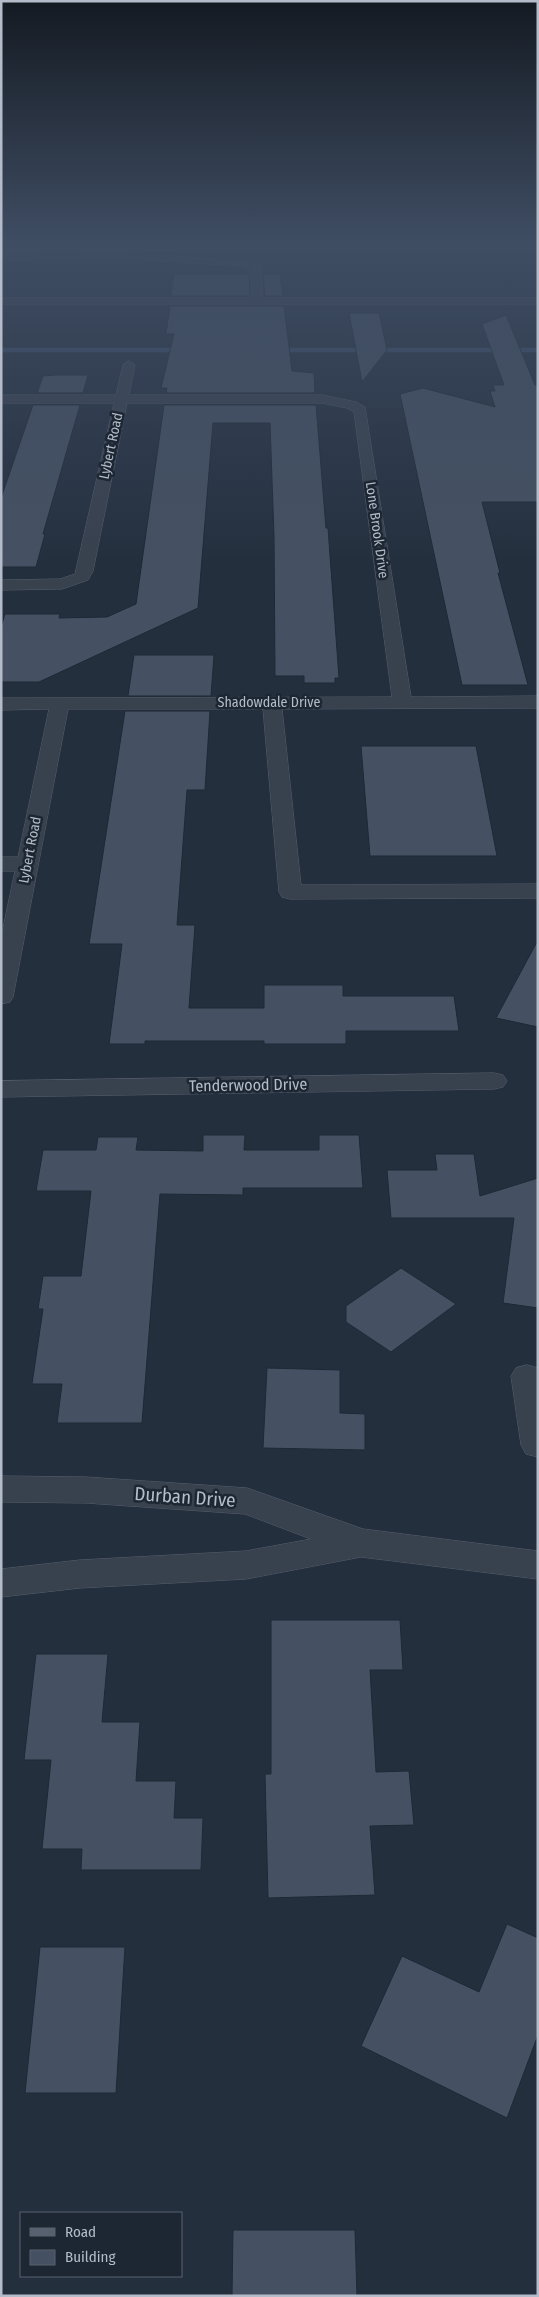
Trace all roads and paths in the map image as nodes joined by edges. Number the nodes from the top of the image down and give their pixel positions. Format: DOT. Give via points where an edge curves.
graph roads {
  1 [pos="129,365"];
  2 [pos="122,399"];
  3 [pos="1,400"];
  4 [pos="1,585"];
  5 [pos="402,701"];
  6 [pos="272,702"];
  7 [pos="537,702"];
  8 [pos="1,704"];
  9 [pos="60,704"];
  10 [pos="1,864"];
  11 [pos="27,864"];
  12 [pos="538,890"];
  13 [pos="1,997"];
  14 [pos="494,1081"];
  15 [pos="1,1089"];
  16 [pos="528,1376"];
  17 [pos="538,1446"];
  18 [pos="1,1489"];
  19 [pos="360,1543"];
  20 [pos="538,1565"];
  21 [pos="1,1583"];
  1 -- 2 [label="street, Lybert Road"];
  2 -- 3 [label="street"];
  2 -- 4 [label="street, Lybert Road" via="82,577 62,584"];
  2 -- 5 [label="street, Lone Brook Drive" via="310,399 339,401 360,410"];
  5 -- 6 [label="street, Shadowdale Drive"];
  5 -- 7 [label="street, Shadowdale Drive"];
  6 -- 9 [label="street, Shadowdale Drive"];
  6 -- 12 [label="street" via="290,892"];
  8 -- 9 [label="street, Shadowdale Drive"];
  9 -- 11 [label="street, Lybert Road"];
  10 -- 11 [label="street"];
  11 -- 13 [label="street, Lybert Road"];
  14 -- 15 [label="street, Tenderwood Drive"];
  16 -- 17 [label="street"];
  18 -- 19 [label="street, Durban Drive" via="86,1490 247,1501"];
  19 -- 20 [label="street, Durban Drive"];
  19 -- 21 [label="street, Durban Drive" via="246,1565 80,1574"];
}
